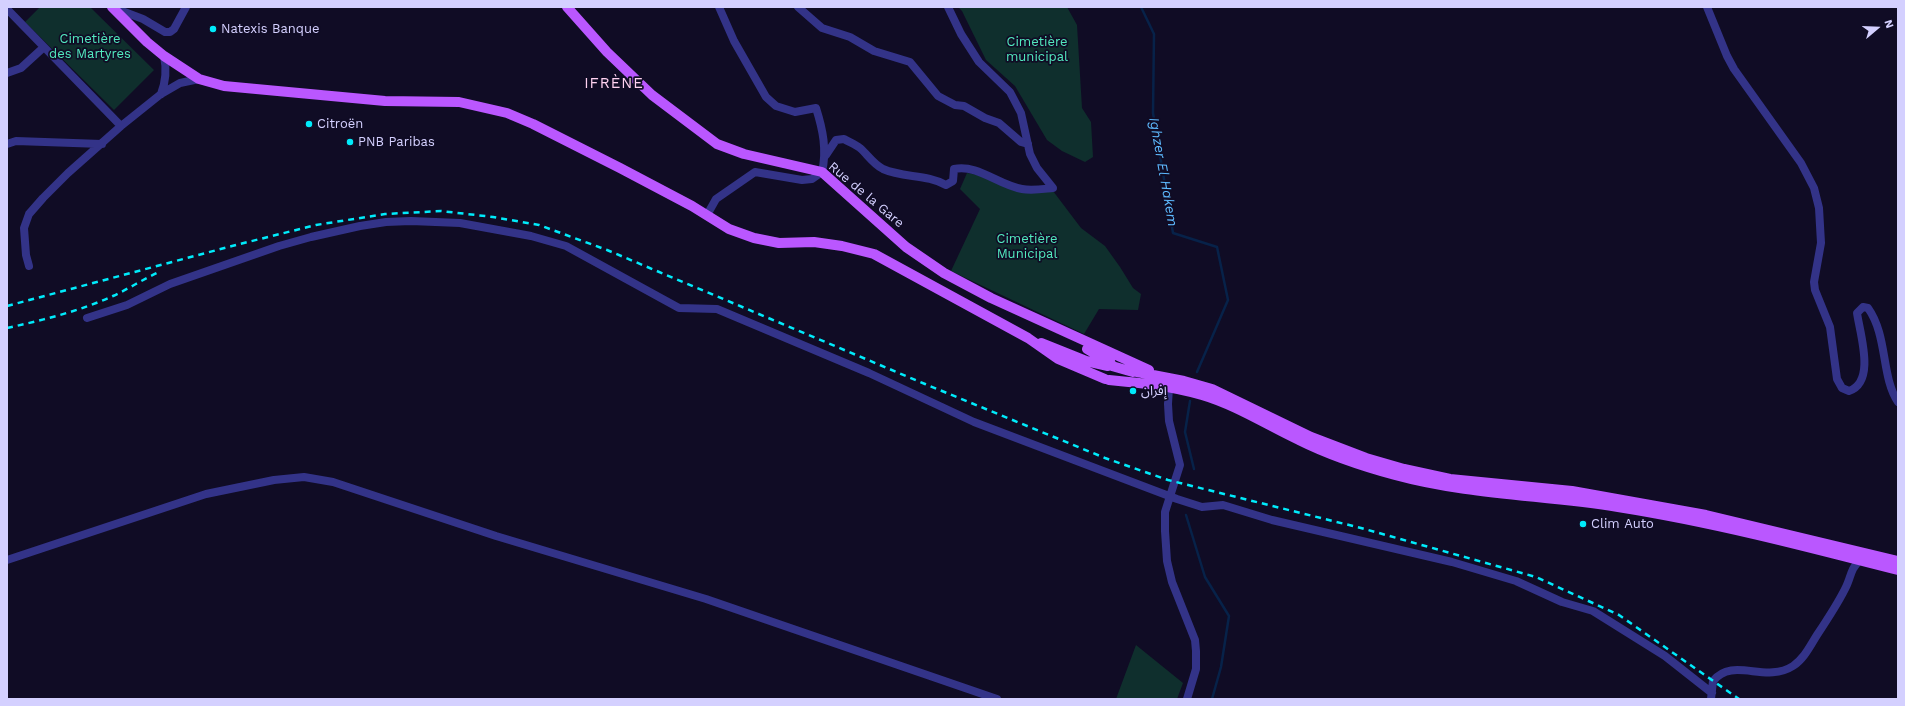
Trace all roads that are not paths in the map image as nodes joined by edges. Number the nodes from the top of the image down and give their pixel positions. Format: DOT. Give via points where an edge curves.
graph roads {
  1 [pos="112,7"];
  2 [pos="186,7"];
  3 [pos="567,7"];
  4 [pos="719,7"];
  5 [pos="798,7"];
  6 [pos="948,7"];
  7 [pos="1707,7"];
  8 [pos="7,9"];
  9 [pos="44,47"];
  10 [pos="164,56"];
  11 [pos="7,74"];
  12 [pos="199,79"];
  13 [pos="161,94"];
  14 [pos="121,126"];
  15 [pos="7,144"];
  16 [pos="102,144"];
  17 [pos="1028,144"];
  18 [pos="826,155"];
  19 [pos="822,172"];
  20 [pos="707,215"];
  21 [pos="29,266"];
  22 [pos="87,318"];
  23 [pos="1037,320"];
  24 [pos="1028,338"];
  25 [pos="1102,350"];
  26 [pos="1127,365"];
  27 [pos="1110,366"];
  28 [pos="1107,380"];
  29 [pos="1166,383"];
  30 [pos="1898,402"];
  31 [pos="1170,495"];
  32 [pos="1862,556"];
  33 [pos="7,560"];
  34 [pos="1898,561"];
  35 [pos="1898,570"];
  36 [pos="1711,696"];
  37 [pos="997,699"];
  38 [pos="1187,699"];
  1 -- 2 [label="street" via="170,32"];
  1 -- 10 [label="main road"];
  3 -- 19 [label="main road, Rue de la Gare" via="607,52 652,95 717,144 744,154"];
  4 -- 18 [label="street" via="734,41 766,97 776,106 790,111 816,108"];
  5 -- 17 [label="street" via="822,28 850,37 874,51 910,62 938,96 999,123 1021,142"];
  6 -- 17 [label="street" via="979,62 1010,92 1021,113"];
  7 -- 30 [label="street" via="1734,69 1801,163 1814,188 1819,208 1821,243 1814,282 1830,327 1837,379 1842,388 1849,391 1856,389 1863,379 1865,360 1857,313 1862,307 1868,308 1874,316 1882,342 1892,394"];
  8 -- 9 [label="street"];
  9 -- 11 [label="street" via="22,68"];
  9 -- 14 [label="street"];
  10 -- 12 [label="main road"];
  10 -- 13 [label="street" via="166,82"];
  12 -- 13 [label="street" via="180,83"];
  12 -- 20 [label="main road" via="238,89 385,102 459,102 484,106 533,124"];
  13 -- 14 [label="street"];
  14 -- 16 [label="street"];
  15 -- 16 [label="street" via="16,141"];
  16 -- 21 [label="street" via="68,173 29,214 24,228"];
  17 -- 18 [label="street" via="1037,168 1053,188 1022,189 973,169 962,168 954,169 953,181 946,185 937,180 883,169 859,148 844,139 836,140"];
  18 -- 19 [label="street"];
  19 -- 20 [label="street" via="812,179 802,180 755,172 716,200"];
  19 -- 23 [label="main road, Rue de la Gare" via="906,247 944,273"];
  20 -- 24 [label="main road" via="729,229 754,238 779,243 814,242 874,254"];
  22 -- 31 [label="street" via="127,305 170,284 279,246 329,233 386,222 432,221 467,224 531,236 566,246 679,308 717,309 869,373 974,422"];
  23 -- 25 [label="main road, Rue de la Gare"];
  23 -- 27 [label="main road" via="1093,352"];
  24 -- 27 [label="main road" via="1086,361"];
  24 -- 28 [label="main road" via="1058,360"];
  25 -- 26 [label="main road, Rue de la Gare"];
  25 -- 27 [label="main road" via="1109,358"];
  26 -- 27 [label="main road"];
  26 -- 29 [label="main road"];
  27 -- 28 [label="main road" via="1102,371 1102,376"];
  28 -- 29 [label="main road"];
  29 -- 31 [label="street" via="1170,421 1180,465"];
  29 -- 32 [label="main road" via="1221,392 1311,437 1404,469 1458,480 1615,498 1746,523"];
  31 -- 36 [label="street" via="1202,507 1223,505 1272,520 1452,562 1516,581 1562,602 1593,611 1664,656"];
  31 -- 38 [label="street" via="1165,512 1167,561 1196,652 1196,669"];
  32 -- 34 [label="main road"];
  32 -- 35 [label="main road"];
  32 -- 36 [label="street" via="1836,605 1803,657 1783,672 1767,674 1734,669 1723,672 1713,680"];
  33 -- 37 [label="street" via="206,494 274,480 304,477 333,482 496,536 706,599"];
}
